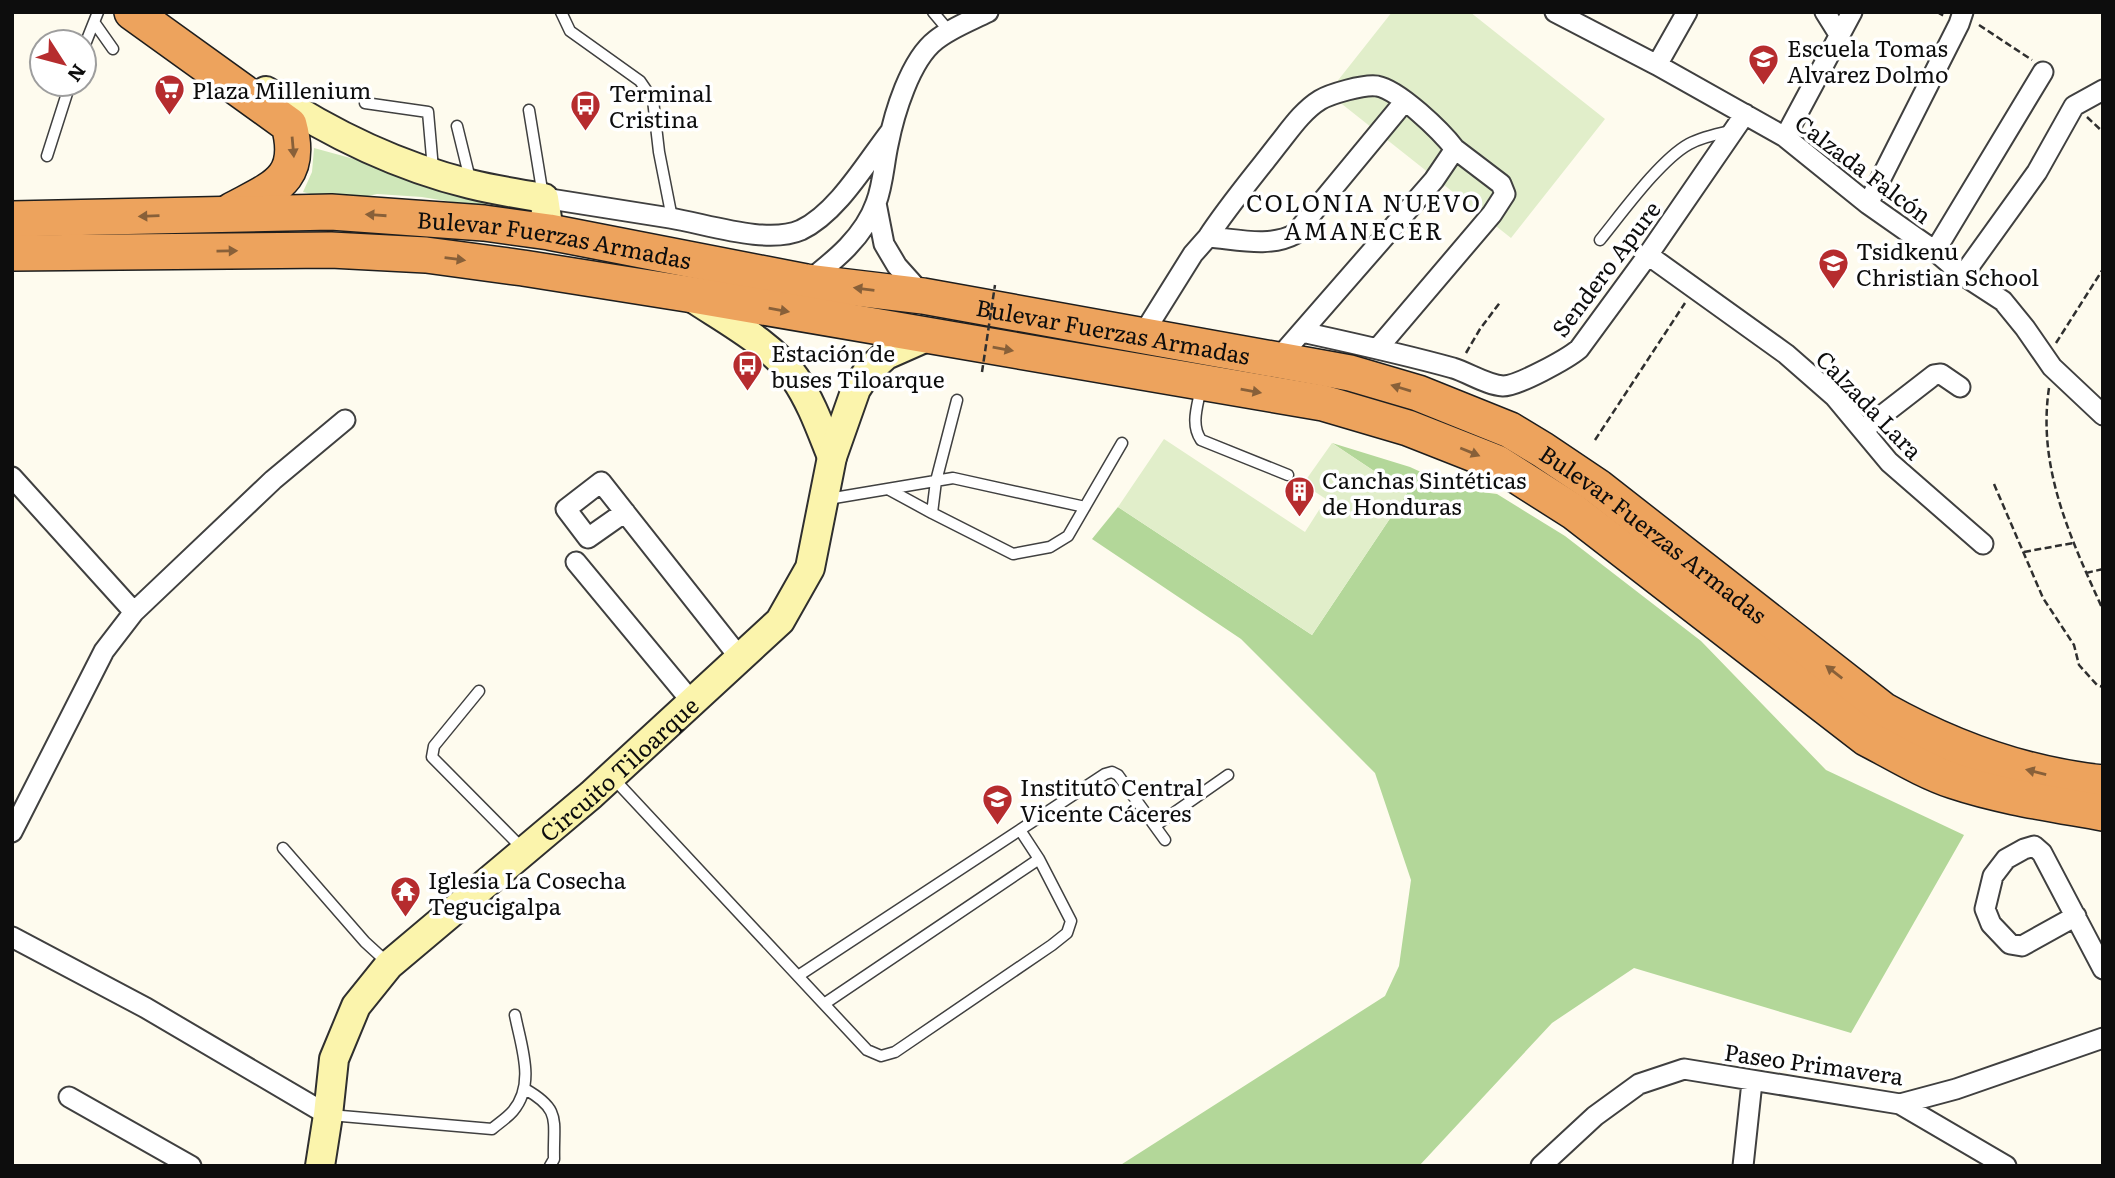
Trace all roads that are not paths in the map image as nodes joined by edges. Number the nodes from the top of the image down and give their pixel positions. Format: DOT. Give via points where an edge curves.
graph roads {
  1 [pos="132,12"];
  2 [pos="147,12"];
  3 [pos="561,12"];
  4 [pos="933,12"];
  5 [pos="988,12"];
  6 [pos="1555,12"];
  7 [pos="1687,12"];
  8 [pos="1825,12"];
  9 [pos="1853,12"];
  10 [pos="1963,12"];
  11 [pos="96,17"];
  12 [pos="1576,17"];
  13 [pos="949,31"];
  14 [pos="1840,36"];
  15 [pos="113,49"];
  16 [pos="1657,65"];
  17 [pos="2042,72"];
  18 [pos="2103,90"];
  19 [pos="66,98"];
  20 [pos="1405,101"];
  21 [pos="365,103"];
  22 [pos="529,110"];
  23 [pos="1740,122"];
  24 [pos="457,125"];
  25 [pos="890,132"];
  26 [pos="1785,136"];
  27 [pos="1455,149"];
  28 [pos="47,156"];
  29 [pos="434,173"];
  30 [pos="471,184"];
  31 [pos="544,198"];
  32 [pos="876,203"];
  33 [pos="1868,204"];
  34 [pos="225,214"];
  35 [pos="672,218"];
  36 [pos="12,219"];
  37 [pos="548,232"];
  38 [pos="1208,237"];
  39 [pos="1600,240"];
  40 [pos="1935,251"];
  41 [pos="12,253"];
  42 [pos="1648,255"];
  43 [pos="1963,275"];
  44 [pos="806,282"];
  45 [pos="687,294"];
  46 [pos="923,296"];
  47 [pos="1302,332"];
  48 [pos="1143,334"];
  49 [pos="929,336"];
  50 [pos="1378,348"];
  51 [pos="1277,360"];
  52 [pos="1202,383"];
  53 [pos="1960,387"];
  54 [pos="957,400"];
  55 [pos="2103,415"];
  56 [pos="345,420"];
  57 [pos="1863,430"];
  58 [pos="1122,443"];
  59 [pos="832,457"];
  60 [pos="1288,475"];
  61 [pos="12,477"];
  62 [pos="936,481"];
  63 [pos="888,489"];
  64 [pos="823,500"];
  65 [pos="1085,507"];
  66 [pos="625,512"];
  67 [pos="932,513"];
  68 [pos="1983,544"];
  69 [pos="576,562"];
  70 [pos="134,612"];
  71 [pos="740,658"];
  72 [pos="479,691"];
  73 [pos="692,702"];
  74 [pos="1228,775"];
  75 [pos="612,776"];
  76 [pos="2103,783"];
  77 [pos="2103,813"];
  78 [pos="1155,826"];
  79 [pos="1020,830"];
  80 [pos="12,832"];
  81 [pos="1165,840"];
  82 [pos="283,848"];
  83 [pos="524,851"];
  84 [pos="1039,859"];
  85 [pos="2076,916"];
  86 [pos="12,937"];
  87 [pos="389,965"];
  88 [pos="2103,968"];
  89 [pos="799,976"];
  90 [pos="824,1004"];
  91 [pos="515,1015"];
  92 [pos="2103,1038"];
  93 [pos="1752,1082"];
  94 [pos="525,1089"];
  95 [pos="69,1097"];
  96 [pos="1900,1104"];
  97 [pos="328,1115"];
  98 [pos="191,1166"];
  99 [pos="320,1166"];
  100 [pos="550,1166"];
  101 [pos="1542,1166"];
  102 [pos="1743,1166"];
  103 [pos="2006,1166"];
  1 -- 34 [label="highway, one-way" via="289,125 294,160 284,178"];
  2 -- 29 [label="street" via="335,132"];
  3 -- 35 [label="lane" via="570,31 640,81 653,100"];
  4 -- 13 [label="lane"];
  5 -- 13 [label="street"];
  6 -- 12 [label="street, Calzada Falcón"];
  7 -- 16 [label="street"];
  8 -- 14 [label="street"];
  9 -- 14 [label="street"];
  10 -- 33 [label="street"];
  11 -- 15 [label="lane"];
  12 -- 16 [label="street, Calzada Falcón"];
  13 -- 25 [label="street" via="916,62"];
  14 -- 26 [label="street"];
  16 -- 23 [label="street, Calzada Falcón"];
  17 -- 40 [label="street"];
  18 -- 43 [label="street" via="2074,106 2037,173"];
  19 -- 28 [label="lane"];
  20 -- 27 [label="street"];
  20 -- 38 [label="street" via="1296,234 1285,240 1258,242"];
  20 -- 38 [label="street" via="1377,86 1320,100 1297,121"];
  21 -- 29 [label="lane" via="428,112"];
  22 -- 31 [label="lane"];
  23 -- 26 [label="street, Calzada Falcón"];
  23 -- 39 [label="lane" via="1676,153"];
  23 -- 42 [label="street, Sendero Apure"];
  24 -- 30 [label="lane"];
  25 -- 32 [label="street"];
  25 -- 35 [label="street" via="835,203 800,230 758,234"];
  26 -- 33 [label="street, Calzada Falcón"];
  27 -- 47 [label="street" via="1434,180"];
  27 -- 50 [label="street" via="1501,184 1505,194"];
  29 -- 30 [label="street"];
  30 -- 31 [label="street"];
  31 -- 35 [label="street"];
  31 -- 37 [label="street"];
  32 -- 44 [label="street" via="838,258"];
  32 -- 46 [label="street" via="884,243"];
  33 -- 40 [label="street, Calzada Falcón"];
  34 -- 36 [label="highway, Bulevar Fuerzas Armadas, one-way"];
  37 -- 34 [label="highway, Bulevar Fuerzas Armadas, one-way" via="331,212"];
  37 -- 44 [label="highway, Bulevar Fuerzas Armadas"];
  38 -- 48 [label="street"];
  40 -- 43 [label="street, Calzada Falcón"];
  41 -- 45 [label="highway, Bulevar Fuerzas Armadas, one-way" via="331,250 523,268"];
  42 -- 50 [label="street, Sendero Apure" via="1579,349 1512,385 1501,386"];
  42 -- 57 [label="street, Calzada Lara" via="1786,354 1834,396"];
  43 -- 55 [label="street, Calzada Falcón" via="2003,301 2049,363"];
  46 -- 44 [label="highway, Bulevar Fuerzas Armadas, one-way"];
  45 -- 49 [label="highway, Bulevar Fuerzas Armadas, one-way"];
  45 -- 59 [label="street" via="769,351 794,376 816,413"];
  46 -- 48 [label="highway, Bulevar Fuerzas Armadas"];
  47 -- 50 [label="street, Sendero Apure"];
  47 -- 51 [label="street"];
  48 -- 51 [label="highway, Bulevar Fuerzas Armadas"];
  49 -- 52 [label="highway, Bulevar Fuerzas Armadas, one-way"];
  49 -- 59 [label="street, Circuito Tiloarque" via="886,355 868,371 856,389"];
  76 -- 51 [label="highway, Bulevar Fuerzas Armadas, one-way" via="2014,766 1922,732 1883,710 1598,486 1510,430 1418,393 1350,373"];
  52 -- 60 [label="lane" via="1194,423 1201,440"];
  52 -- 77 [label="highway, Bulevar Fuerzas Armadas, one-way" via="1323,403 1408,428 1497,463 1574,512 1866,738 1952,780"];
  53 -- 57 [label="street" via="1941,374 1934,376"];
  54 -- 62 [label="lane"];
  56 -- 70 [label="street" via="273,480"];
  57 -- 68 [label="street, Calzada Lara" via="1889,462"];
  58 -- 65 [label="lane"];
  59 -- 64 [label="street, Circuito Tiloarque"];
  61 -- 70 [label="street"];
  62 -- 63 [label="lane"];
  62 -- 65 [label="lane" via="953,478"];
  62 -- 67 [label="lane"];
  63 -- 64 [label="lane"];
  63 -- 67 [label="lane"];
  64 -- 71 [label="street, Circuito Tiloarque" via="810,568 780,621"];
  65 -- 67 [label="lane" via="1068,536 1050,547 1013,554"];
  66 -- 71 [label="street"];
  69 -- 73 [label="street"];
  70 -- 80 [label="street" via="104,652"];
  71 -- 73 [label="street, Circuito Tiloarque"];
  72 -- 83 [label="lane" via="441,735 432,757"];
  73 -- 75 [label="street, Circuito Tiloarque"];
  74 -- 78 [label="lane"];
  75 -- 83 [label="street, Circuito Tiloarque"];
  75 -- 89 [label="lane"];
  78 -- 79 [label="lane" via="1112,772"];
  78 -- 81 [label="lane"];
  79 -- 84 [label="lane"];
  79 -- 89 [label="lane"];
  82 -- 87 [label="lane"];
  83 -- 87 [label="street, Circuito Tiloarque"];
  84 -- 90 [label="lane"];
  84 -- 90 [label="lane" via="1070,921 1067,933 906,1045 881,1056 867,1050"];
  85 -- 85 [label="street" via="2022,946 2010,944 1990,924 1985,909 1993,876 2006,859 2034,846"];
  85 -- 88 [label="street"];
  86 -- 97 [label="street" via="158,1015"];
  87 -- 97 [label="street, Circuito Tiloarque" via="356,1006 334,1059"];
  89 -- 90 [label="lane"];
  91 -- 94 [label="lane" via="526,1070"];
  92 -- 96 [label="street, Paseo Primavera"];
  93 -- 96 [label="street, Paseo Primavera"];
  93 -- 101 [label="street, Paseo Primavera" via="1684,1069 1639,1084 1595,1116"];
  93 -- 102 [label="street"];
  94 -- 97 [label="lane" via="514,1109 492,1129"];
  94 -- 100 [label="lane" via="552,1111 554,1159"];
  95 -- 98 [label="street"];
  96 -- 103 [label="street"];
  97 -- 99 [label="street, Circuito Tiloarque"];
}
